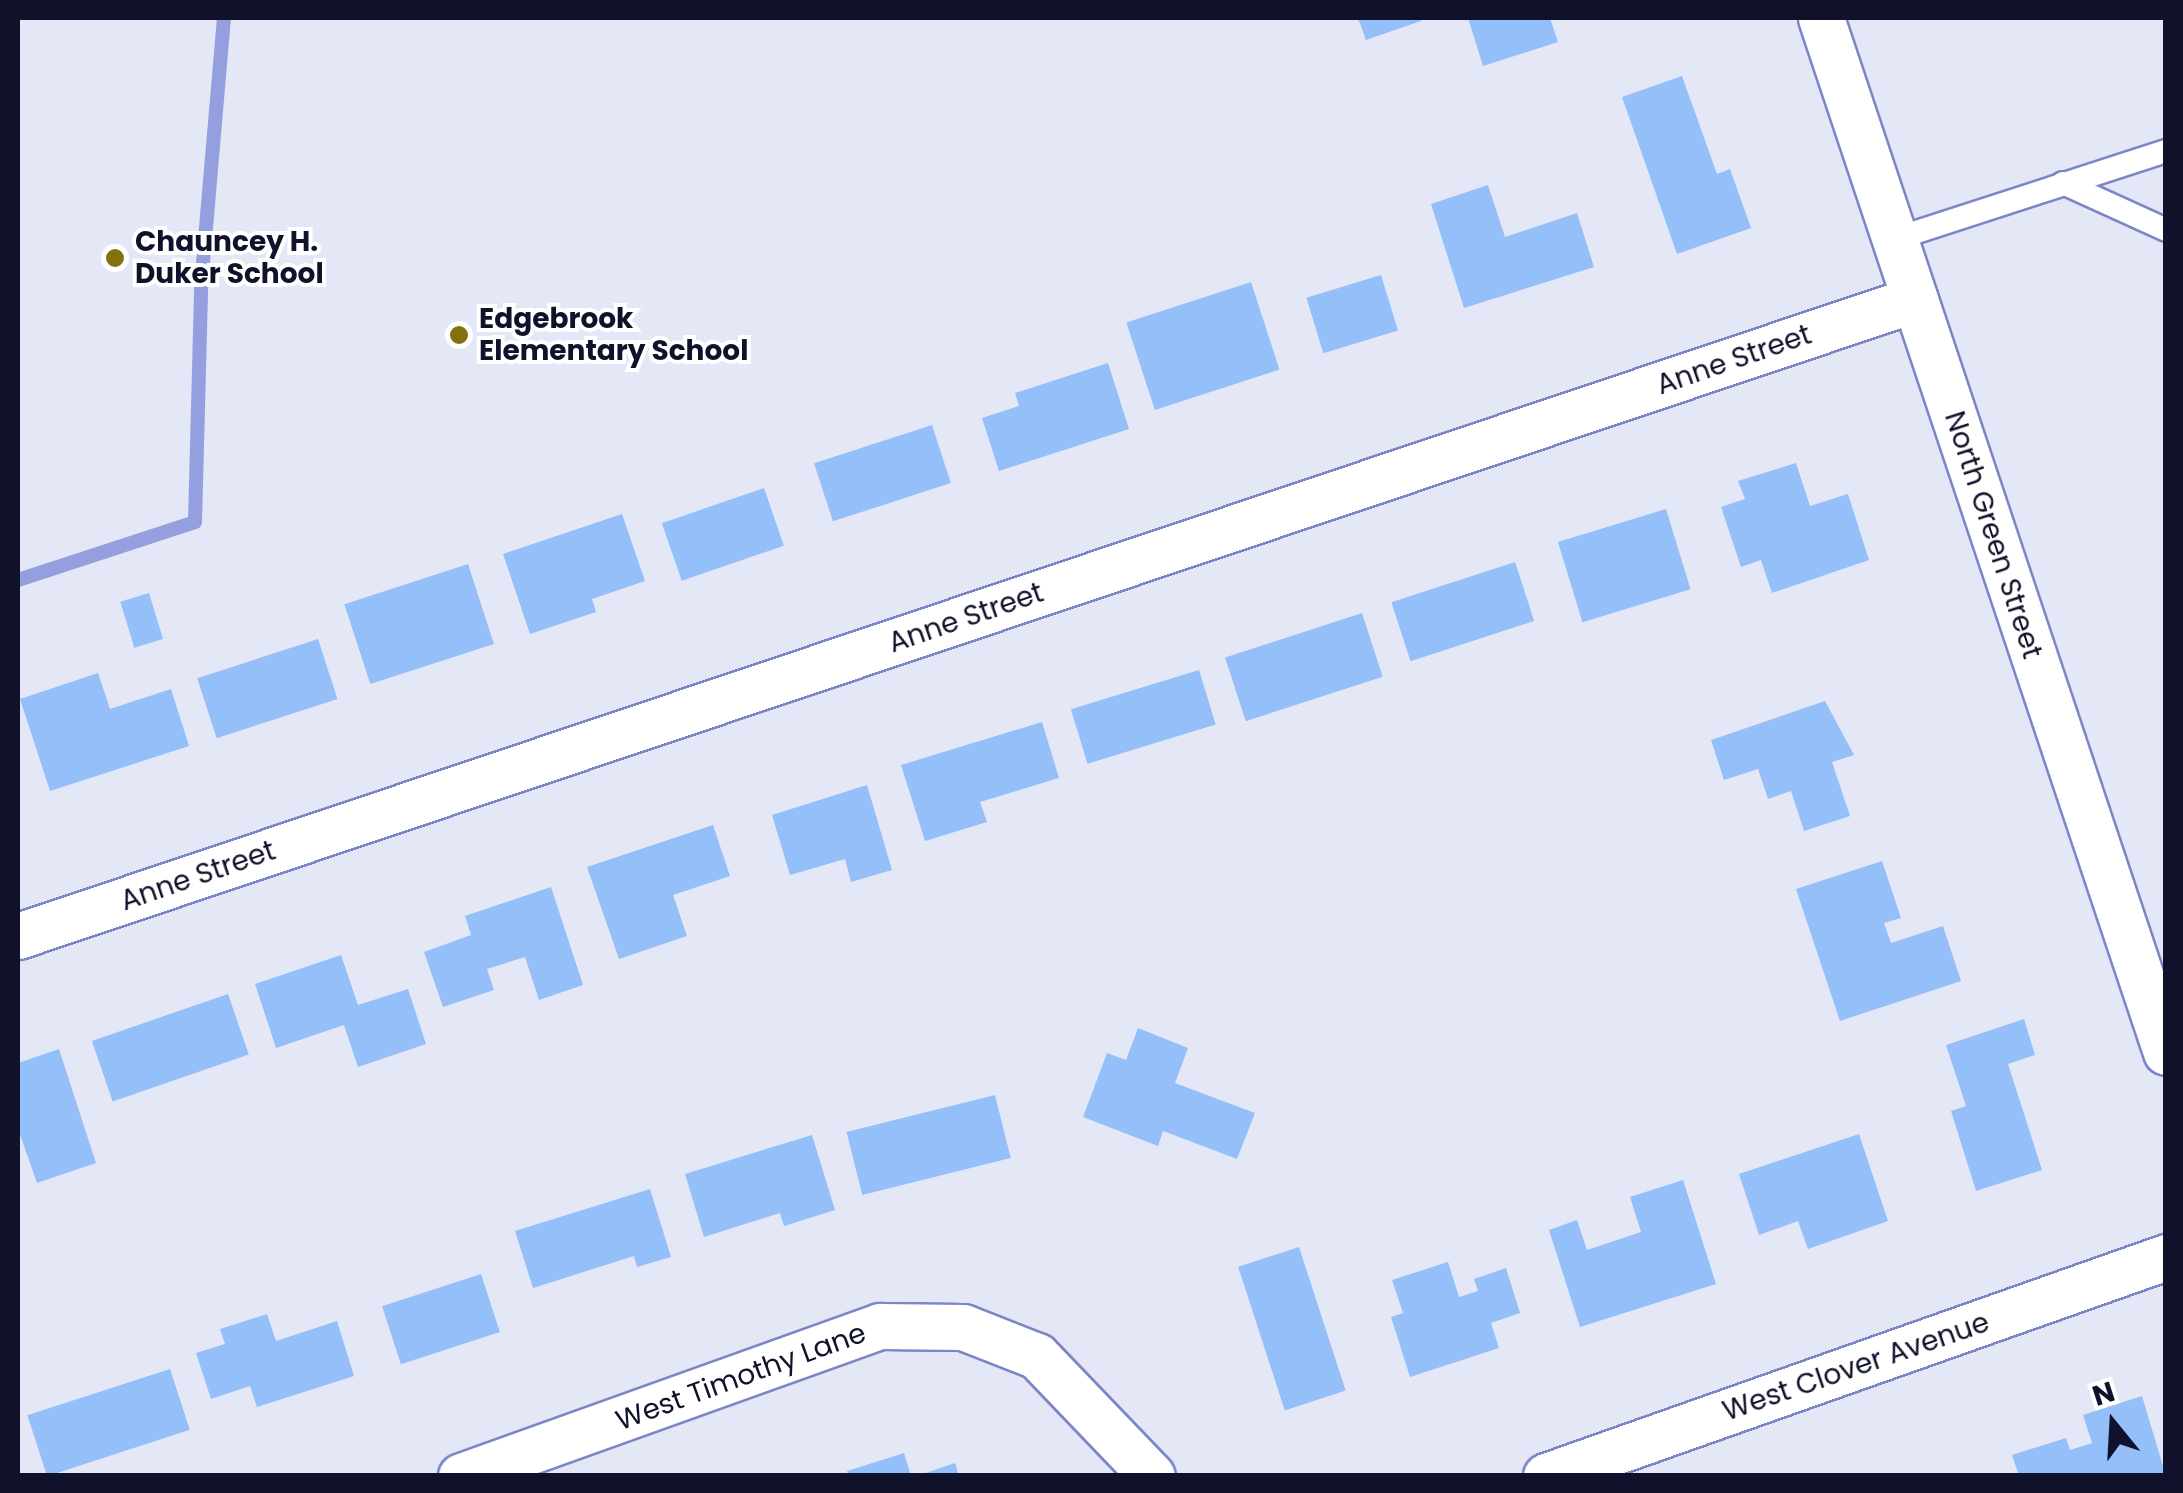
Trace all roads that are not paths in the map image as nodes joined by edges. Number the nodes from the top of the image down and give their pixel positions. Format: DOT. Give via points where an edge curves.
graph roads {
  1 [pos="1821,18"];
  2 [pos="2166,151"];
  3 [pos="2063,183"];
  4 [pos="2166,230"];
  5 [pos="1895,239"];
  6 [pos="1915,299"];
  7 [pos="18,936"];
  8 [pos="2166,1052"];
  9 [pos="2166,1258"];
  10 [pos="460,1476"];
  11 [pos="1152,1476"];
  12 [pos="1546,1476"];
  1 -- 5 [label="street, North Green Street"];
  2 -- 3 [label="lane"];
  3 -- 4 [label="lane"];
  3 -- 5 [label="lane"];
  5 -- 6 [label="street, North Green Street"];
  6 -- 7 [label="street, Anne Street"];
  6 -- 8 [label="street, North Green Street"];
  9 -- 12 [label="street, West Clover Avenue"];
  10 -- 11 [label="street, West Timothy Lane" via="880,1326 963,1326 1038,1356"];
}
